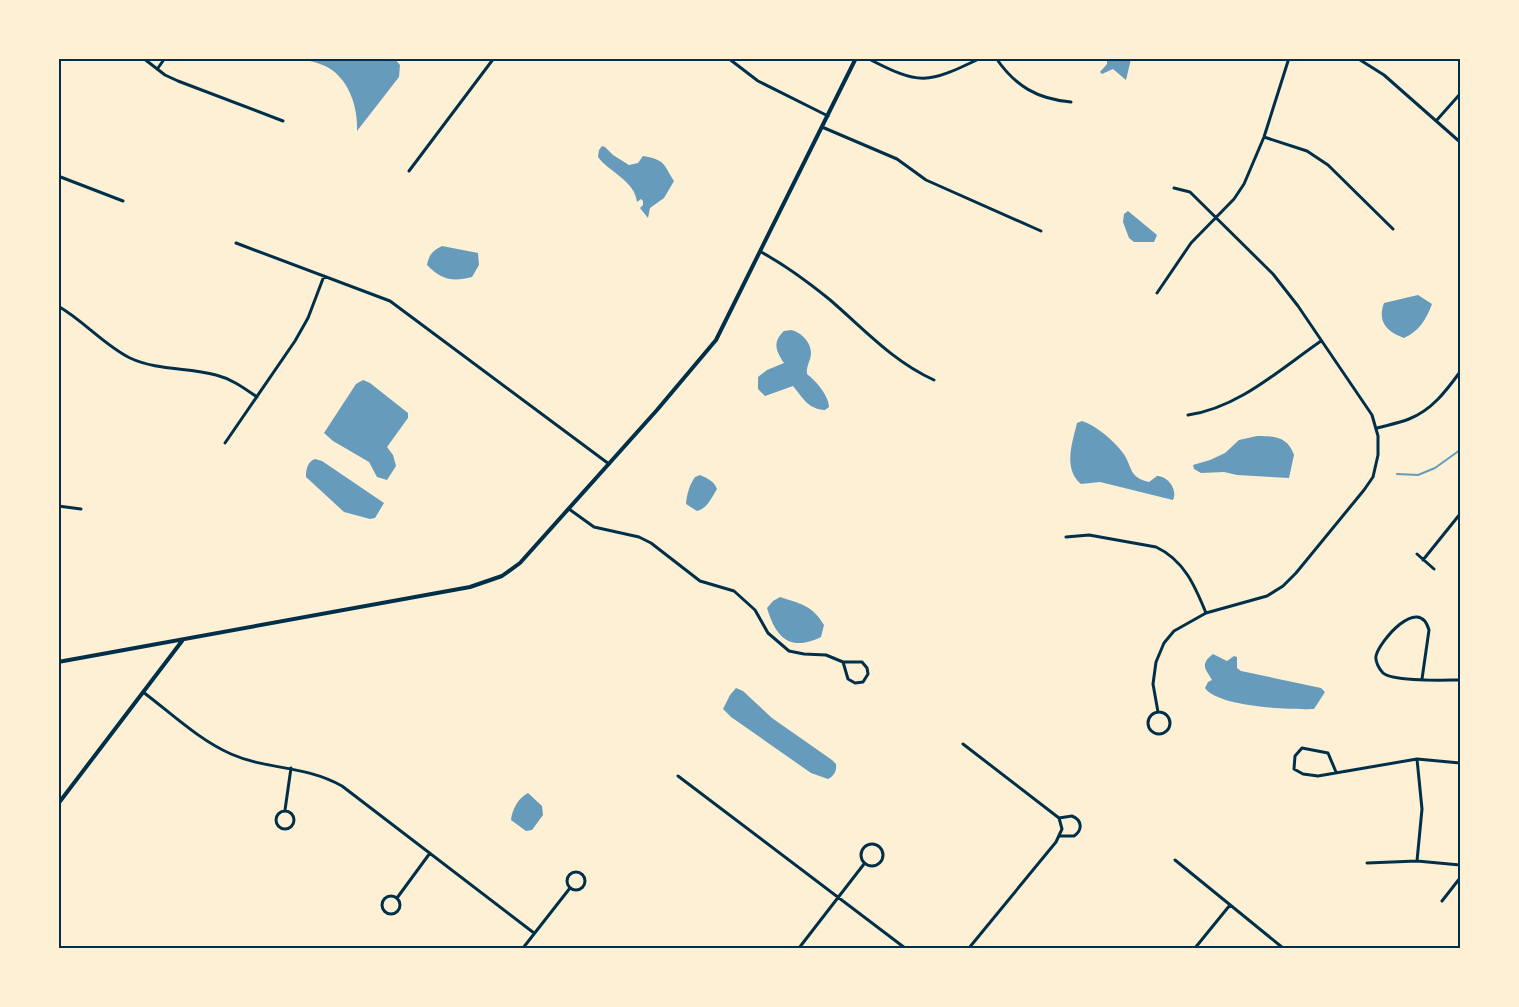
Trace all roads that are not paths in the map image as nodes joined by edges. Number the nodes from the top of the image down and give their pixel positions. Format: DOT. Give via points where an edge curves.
graph roads {
  1 [pos="143,58"];
  2 [pos="165,58"];
  3 [pos="494,58"];
  4 [pos="728,58"];
  5 [pos="856,58"];
  6 [pos="867,58"];
  7 [pos="981,58"];
  8 [pos="996,58"];
  9 [pos="1289,58"];
  10 [pos="1357,58"];
  11 [pos="158,68"];
  12 [pos="1461,94"];
  13 [pos="1071,102"];
  14 [pos="828,116"];
  15 [pos="283,121"];
  16 [pos="1436,121"];
  17 [pos="822,127"];
  18 [pos="1264,137"];
  19 [pos="1461,142"];
  20 [pos="410,171"];
  21 [pos="58,176"];
  22 [pos="1174,188"];
  23 [pos="123,201"];
  24 [pos="1216,217"];
  25 [pos="1393,229"];
  26 [pos="1041,231"];
  27 [pos="236,243"];
  28 [pos="761,252"];
  29 [pos="324,276"];
  30 [pos="1156,293"];
  31 [pos="58,306"];
  32 [pos="1321,341"];
  33 [pos="1461,372"];
  34 [pos="934,380"];
  35 [pos="257,397"];
  36 [pos="1188,415"];
  37 [pos="1377,428"];
  38 [pos="225,443"];
  39 [pos="609,464"];
  40 [pos="58,506"];
  41 [pos="81,509"];
  42 [pos="569,509"];
  43 [pos="1461,514"];
  44 [pos="1066,537"];
  45 [pos="1417,554"];
  46 [pos="1423,560"];
  47 [pos="1434,569"];
  48 [pos="1206,613"];
  49 [pos="182,641"];
  50 [pos="58,662"];
  51 [pos="843,662"];
  52 [pos="1422,679"];
  53 [pos="1461,680"];
  54 [pos="143,692"];
  55 [pos="1158,712"];
  56 [pos="963,744"];
  57 [pos="1417,759"];
  58 [pos="1461,763"];
  59 [pos="291,768"];
  60 [pos="1336,771"];
  61 [pos="678,776"];
  62 [pos="58,804"];
  63 [pos="285,811"];
  64 [pos="1059,818"];
  65 [pos="1061,836"];
  66 [pos="430,853"];
  67 [pos="1175,860"];
  68 [pos="1417,861"];
  69 [pos="1367,863"];
  70 [pos="864,864"];
  71 [pos="1461,865"];
  72 [pos="1461,878"];
  73 [pos="570,888"];
  74 [pos="838,897"];
  75 [pos="397,898"];
  76 [pos="1442,902"];
  77 [pos="1230,905"];
  78 [pos="534,933"];
  79 [pos="523,948"];
  80 [pos="799,948"];
  81 [pos="905,948"];
  82 [pos="969,948"];
  83 [pos="1195,948"];
  84 [pos="1283,948"];
  1 -- 11 [label="street"];
  2 -- 11 [label="street"];
  3 -- 20 [label="street"];
  4 -- 14 [label="street" via="758,81"];
  5 -- 14 [label="street"];
  6 -- 7 [label="street" via="900,75 929,79"];
  8 -- 13 [label="street" via="1008,76 1021,86"];
  9 -- 18 [label="street"];
  10 -- 16 [label="street" via="1384,75"];
  11 -- 15 [label="street" via="178,81"];
  12 -- 16 [label="street"];
  14 -- 17 [label="street"];
  16 -- 19 [label="street"];
  17 -- 26 [label="street" via="897,159 926,180"];
  17 -- 28 [label="street"];
  18 -- 24 [label="street" via="1244,184"];
  18 -- 25 [label="street" via="1307,151 1328,165"];
  21 -- 23 [label="street"];
  22 -- 24 [label="street" via="1190,192"];
  24 -- 30 [label="street" via="1191,243"];
  24 -- 32 [label="street" via="1273,274"];
  27 -- 29 [label="street"];
  28 -- 34 [label="street" via="829,299 907,366"];
  28 -- 39 [label="street" via="716,340"];
  29 -- 35 [label="street" via="303,328"];
  29 -- 39 [label="street" via="390,302"];
  31 -- 35 [label="street" via="131,358 165,368 215,374"];
  32 -- 36 [label="street" via="1230,403"];
  32 -- 37 [label="street"];
  33 -- 37 [label="street" via="1425,411"];
  35 -- 38 [label="street"];
  37 -- 48 [label="street" via="1378,455 1372,477 1296,573 1267,596"];
  39 -- 42 [label="street"];
  40 -- 41 [label="street"];
  42 -- 49 [label="street" via="520,563 502,576 470,588"];
  42 -- 51 [label="street" via="594,527 639,537 700,580 734,591 755,610 768,633 789,651 826,655"];
  43 -- 46 [label="street"];
  44 -- 48 [label="street" via="1089,535 1164,551 1186,571"];
  45 -- 46 [label="street"];
  46 -- 47 [label="street"];
  48 -- 55 [label="street" via="1174,631 1164,643 1153,684"];
  49 -- 50 [label="street"];
  49 -- 54 [label="street"];
  51 -- 51 [label="street" via="862,662 868,674 863,682 848,680"];
  52 -- 52 [label="street" via="1390,676 1377,663 1379,650 1404,619 1411,616 1428,624"];
  52 -- 53 [label="street"];
  54 -- 59 [label="street" via="231,754"];
  54 -- 62 [label="street"];
  55 -- 55 [label="street" via="1150,717 1148,725 1161,735 1170,722 1166,714"];
  56 -- 64 [label="street"];
  57 -- 58 [label="street"];
  57 -- 60 [label="street"];
  57 -- 68 [label="street" via="1422,809"];
  59 -- 63 [label="street"];
  59 -- 66 [label="street" via="342,786"];
  60 -- 60 [label="street" via="1328,753 1302,748 1295,756 1294,769 1303,774 1318,776"];
  61 -- 74 [label="street"];
  63 -- 63 [label="street" via="276,819 285,828 293,821"];
  64 -- 65 [label="street"];
  64 -- 65 [label="street" via="1072,816 1080,825 1074,836"];
  65 -- 82 [label="street"];
  66 -- 75 [label="street"];
  66 -- 78 [label="street"];
  67 -- 77 [label="street"];
  68 -- 69 [label="street"];
  68 -- 71 [label="street"];
  70 -- 70 [label="street" via="880,863 881,848 866,844 861,852"];
  70 -- 74 [label="street"];
  72 -- 76 [label="street"];
  73 -- 73 [label="street" via="567,882 571,873 580,873 582,887"];
  73 -- 78 [label="street"];
  74 -- 80 [label="street"];
  74 -- 81 [label="street"];
  75 -- 75 [label="street" via="384,899 386,911 397,911"];
  77 -- 83 [label="street"];
  77 -- 84 [label="street"];
  78 -- 79 [label="street"];
}
